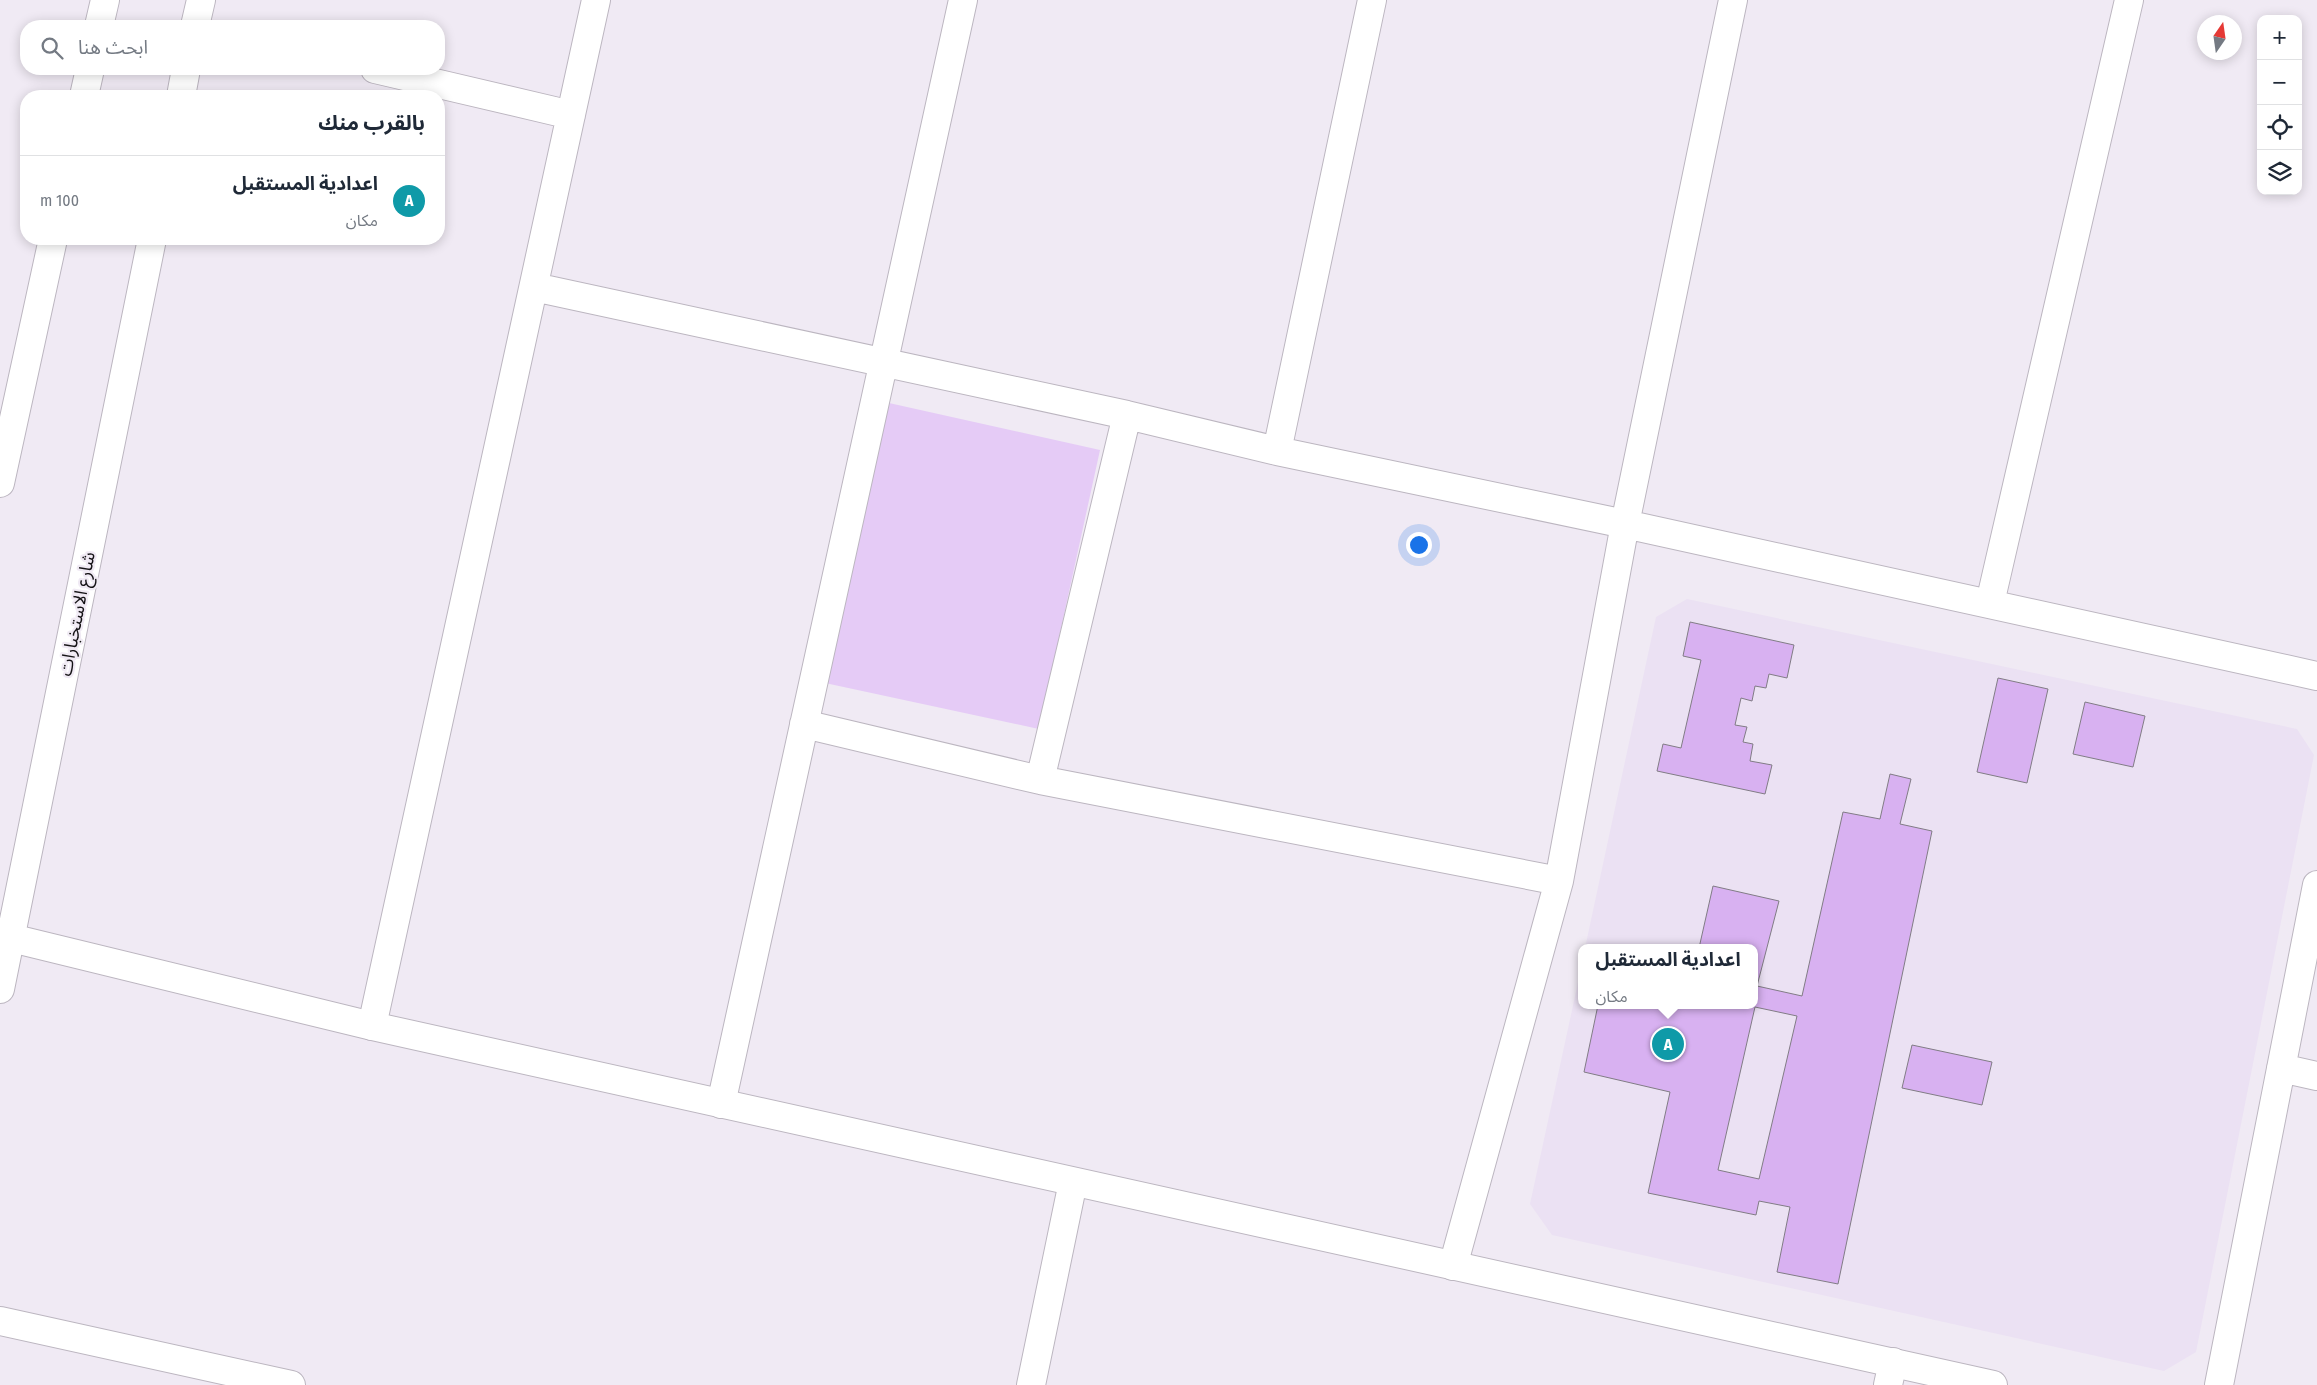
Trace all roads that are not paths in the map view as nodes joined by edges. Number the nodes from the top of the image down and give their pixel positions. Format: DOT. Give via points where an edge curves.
graph roads {
  1 [pos="105,0"];
  2 [pos="201,0"];
  3 [pos="596,0"];
  4 [pos="963,0"];
  5 [pos="1372,0"];
  6 [pos="1733,0"];
  7 [pos="2129,0"];
  8 [pos="100,20"];
  9 [pos="196,20"];
  10 [pos="89,75"];
  11 [pos="185,75"];
  12 [pos="401,75"];
  13 [pos="85,90"];
  14 [pos="182,90"];
  15 [pos="571,115"];
  16 [pos="52,245"];
  17 [pos="151,245"];
  18 [pos="534,287"];
  19 [pos="884,362"];
  20 [pos="1127,415"];
  21 [pos="1277,451"];
  22 [pos="0,483"];
  23 [pos="1625,524"];
  24 [pos="1990,603"];
  25 [pos="2317,676"];
  26 [pos="804,724"];
  27 [pos="1040,780"];
  28 [pos="1559,882"];
  29 [pos="2317,885"];
  30 [pos="11,938"];
  31 [pos="0,989"];
  32 [pos="372,1026"];
  33 [pos="2281,1068"];
  34 [pos="2317,1076"];
  35 [pos="721,1104"];
  36 [pos="1073,1182"];
  37 [pos="1454,1266"];
  38 [pos="0,1321"];
  39 [pos="1891,1374"];
  40 [pos="291,1385"];
  41 [pos="1031,1385"];
  42 [pos="1993,1385"];
  43 [pos="2219,1385"];
  1 -- 8 [label="street"];
  2 -- 9 [label="street"];
  3 -- 15 [label="street"];
  4 -- 19 [label="street"];
  5 -- 21 [label="street"];
  6 -- 23 [label="street"];
  7 -- 24 [label="street"];
  10 -- 13 [label="street"];
  11 -- 14 [label="street"];
  12 -- 15 [label="street"];
  15 -- 18 [label="street"];
  16 -- 22 [label="street"];
  17 -- 30 [label="street, شارع الاستخبارات"];
  18 -- 19 [label="street"];
  18 -- 32 [label="street"];
  19 -- 20 [label="street"];
  19 -- 26 [label="street"];
  20 -- 21 [label="street"];
  20 -- 27 [label="street"];
  21 -- 23 [label="street"];
  23 -- 24 [label="street"];
  23 -- 28 [label="street"];
  24 -- 25 [label="street"];
  26 -- 27 [label="street"];
  26 -- 35 [label="street"];
  27 -- 28 [label="street"];
  28 -- 37 [label="street"];
  29 -- 33 [label="street"];
  30 -- 31 [label="street, شارع الاستخبارات"];
  30 -- 32 [label="street"];
  32 -- 35 [label="street"];
  33 -- 34 [label="street"];
  33 -- 43 [label="street"];
  35 -- 36 [label="street"];
  36 -- 37 [label="street"];
  36 -- 41 [label="street"];
  37 -- 39 [label="street"];
  38 -- 40 [label="street"];
  39 -- 42 [label="street"];
}
